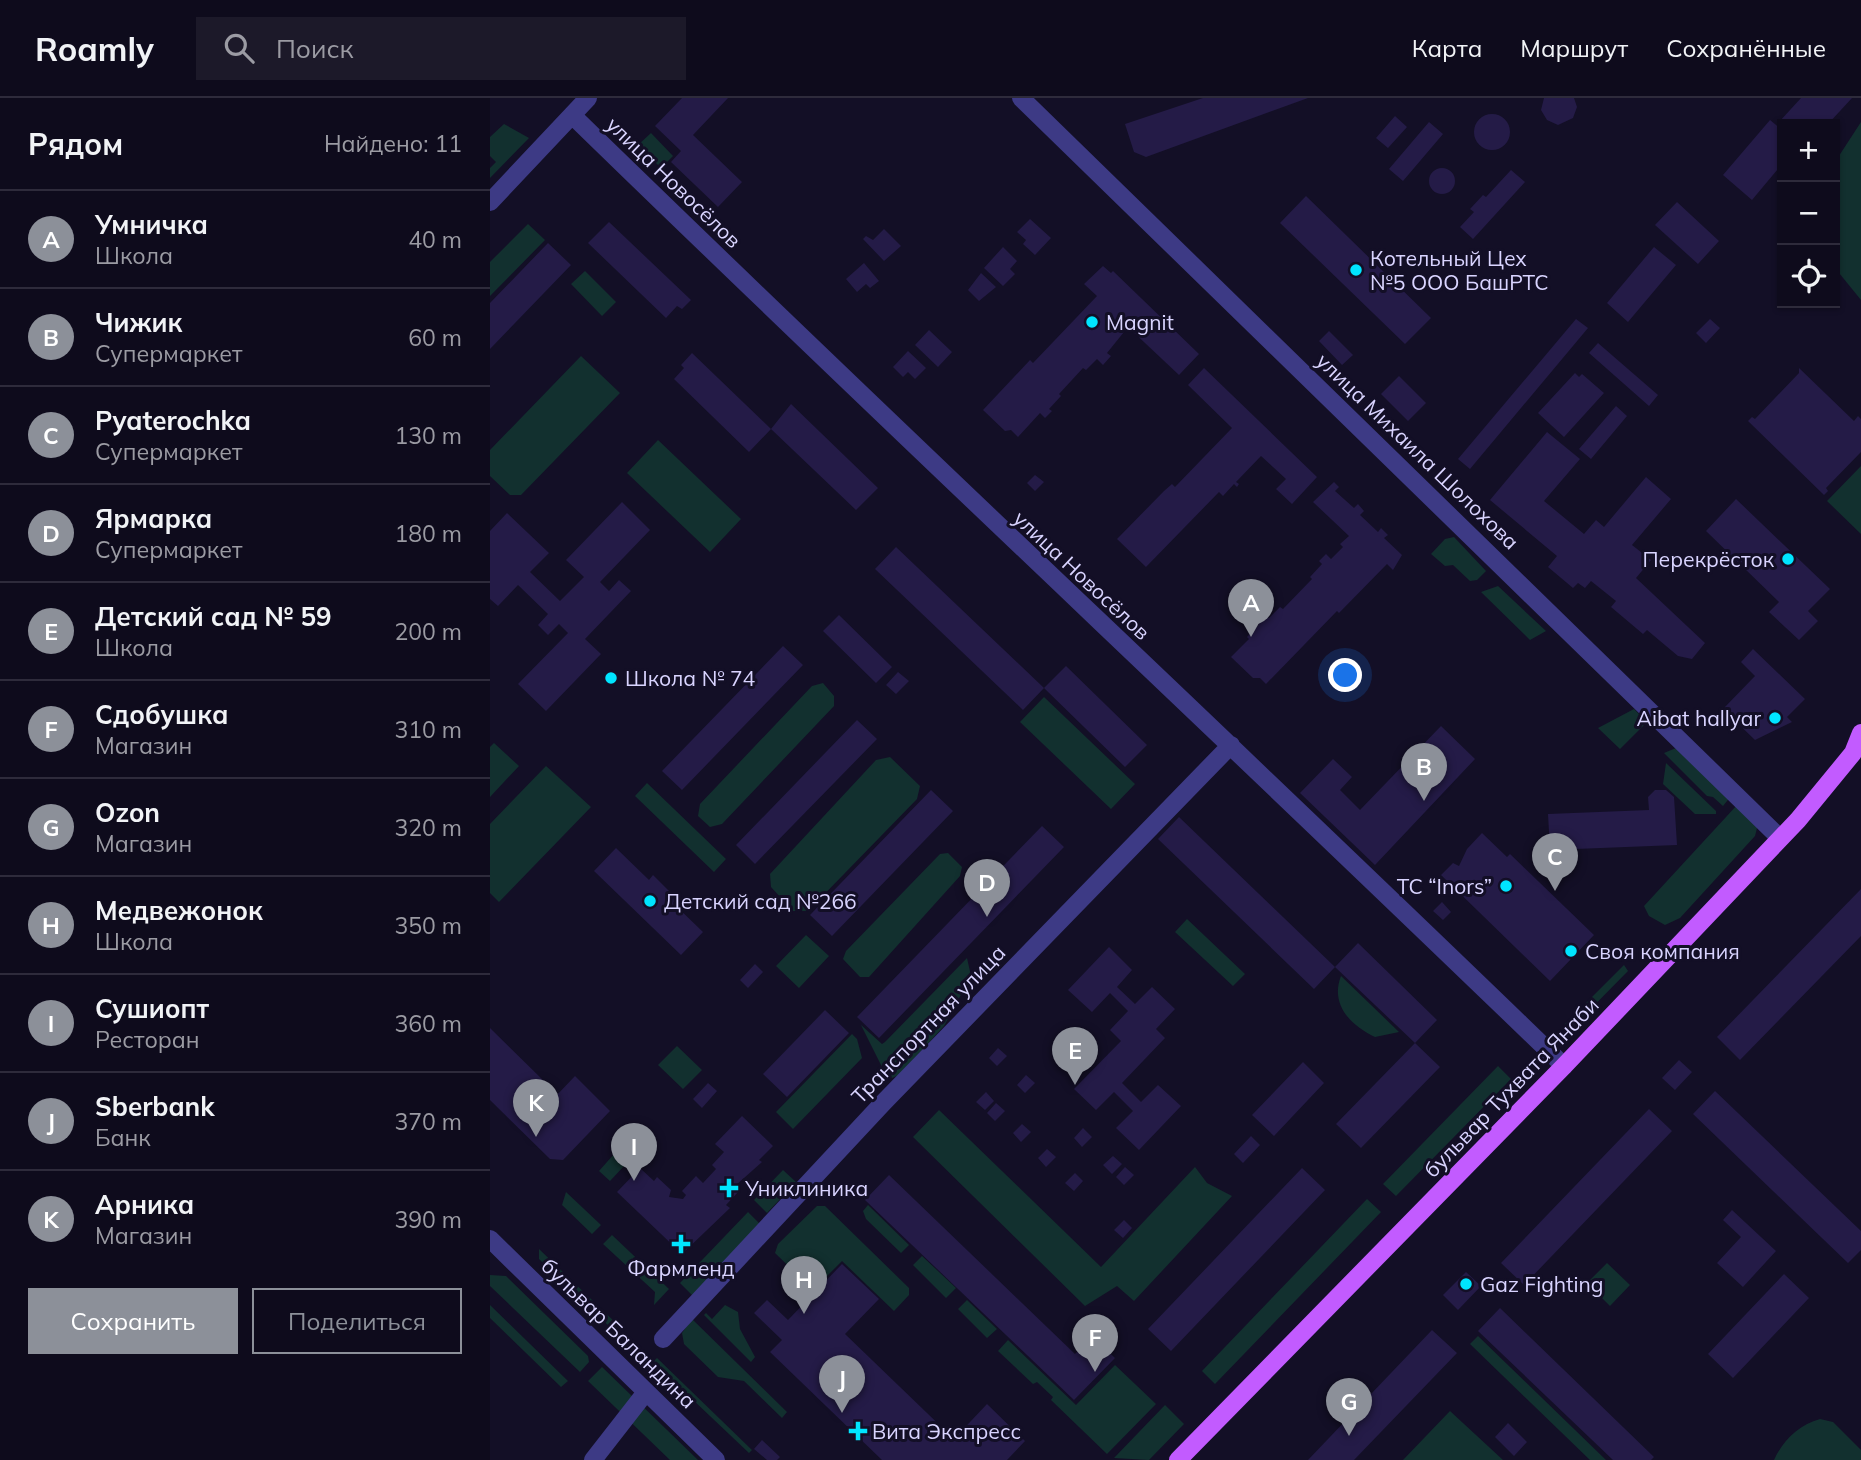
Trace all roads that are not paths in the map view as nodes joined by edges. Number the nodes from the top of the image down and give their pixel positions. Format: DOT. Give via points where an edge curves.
graph roads {
  1 [pos="588,98"];
  2 [pos="1021,98"];
  3 [pos="572,115"];
  4 [pos="490,202"];
  5 [pos="1861,733"];
  6 [pos="1231,746"];
  7 [pos="1780,838"];
  8 [pos="1564,1066"];
  9 [pos="490,1239"];
  10 [pos="663,1339"];
  11 [pos="646,1392"];
  12 [pos="593,1460"];
  13 [pos="716,1460"];
  14 [pos="1178,1460"];
  1 -- 3 [label="street"];
  2 -- 7 [label="street, улица Михаила Шолохова"];
  3 -- 4 [label="street"];
  3 -- 6 [label="street, улица Новосёлов" via="973,504"];
  5 -- 7 [label="main road, бульвар Тухвата Янаби" via="1853,753"];
  6 -- 8 [label="street, улица Новосёлов"];
  6 -- 10 [label="street, Транспортная улица" via="912,1073"];
  7 -- 8 [label="main road, бульвар Тухвата Янаби"];
  8 -- 14 [label="main road, бульвар Тухвата Янаби"];
  9 -- 11 [label="street, бульвар Баландина"];
  11 -- 12 [label="street"];
  11 -- 13 [label="street, бульвар Баландина"];
}
